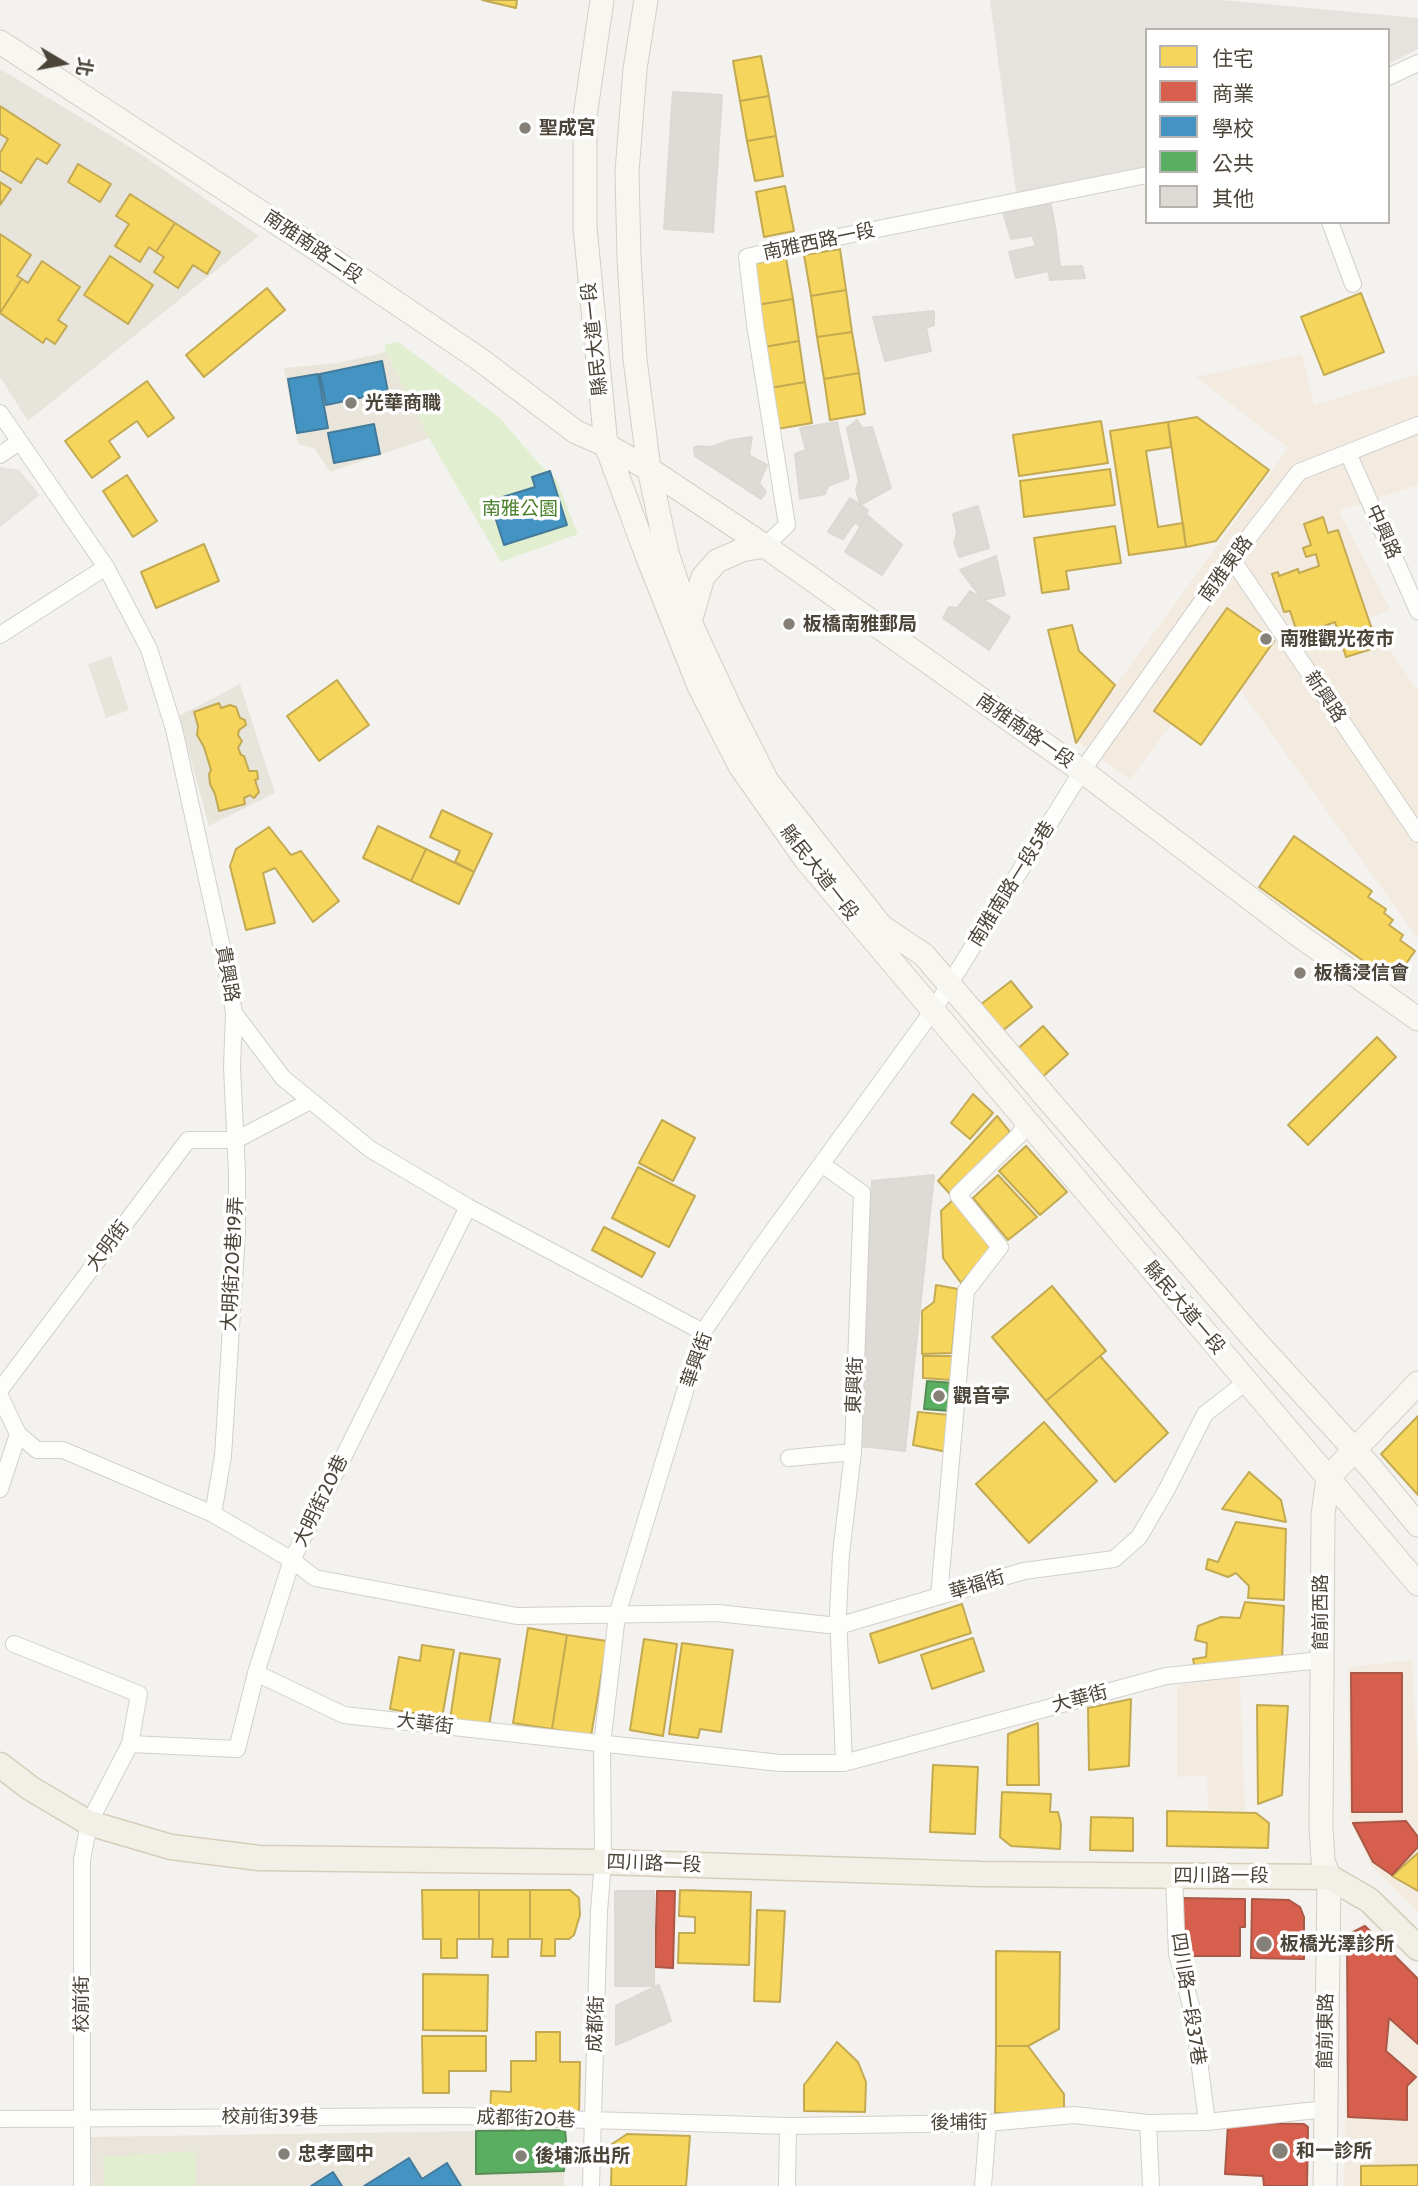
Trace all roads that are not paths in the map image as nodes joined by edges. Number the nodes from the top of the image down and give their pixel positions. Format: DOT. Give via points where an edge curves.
graph roads {
  1 [pos="602,0"];
  2 [pos="646,0"];
  3 [pos="0,42"];
  4 [pos="1418,63"];
  5 [pos="1390,77"];
  6 [pos="1145,175"];
  7 [pos="1331,224"];
  8 [pos="1353,284"];
  9 [pos="0,413"];
  10 [pos="1418,425"];
  11 [pos="19,442"];
  12 [pos="615,450"];
  13 [pos="1348,453"];
  14 [pos="0,455"];
  15 [pos="649,469"];
  16 [pos="765,546"];
  17 [pos="1232,559"];
  18 [pos="106,567"];
  19 [pos="1418,611"];
  20 [pos="39,621"];
  21 [pos="690,622"];
  22 [pos="0,635"];
  23 [pos="0,646"];
  24 [pos="1082,771"];
  25 [pos="1418,834"];
  26 [pos="941,997"];
  27 [pos="234,1013"];
  28 [pos="1418,1019"];
  29 [pos="310,1101"];
  30 [pos="1026,1122"];
  31 [pos="236,1140"];
  32 [pos="823,1165"];
  33 [pos="468,1208"];
  34 [pos="703,1332"];
  35 [pos="1245,1379"];
  36 [pos="1418,1383"];
  37 [pos="0,1390"];
  38 [pos="0,1396"];
  39 [pos="18,1434"];
  40 [pos="1354,1449"];
  41 [pos="853,1452"];
  42 [pos="789,1458"];
  43 [pos="1328,1478"];
  44 [pos="0,1489"];
  45 [pos="213,1514"];
  46 [pos="1418,1525"];
  47 [pos="292,1560"];
  48 [pos="1418,1584"];
  49 [pos="939,1596"];
  50 [pos="617,1615"];
  51 [pos="838,1626"];
  52 [pos="14,1644"];
  53 [pos="1321,1660"];
  54 [pos="256,1673"];
  55 [pos="130,1744"];
  56 [pos="602,1745"];
  57 [pos="844,1763"];
  58 [pos="0,1765"];
  59 [pos="89,1823"];
  60 [pos="603,1862"];
  61 [pos="1174,1875"];
  62 [pos="1329,1877"];
  63 [pos="1418,1948"];
  64 [pos="1325,2109"];
  65 [pos="460,2116"];
  66 [pos="0,2119"];
  67 [pos="81,2119"];
  68 [pos="592,2121"];
  69 [pos="1207,2122"];
  70 [pos="988,2123"];
  71 [pos="1148,2123"];
  72 [pos="788,2126"];
  73 [pos="82,2186"];
  74 [pos="591,2186"];
  75 [pos="787,2186"];
  76 [pos="983,2186"];
  77 [pos="1151,2186"];
  78 [pos="1325,2186"];
  1 -- 12 [label="main road, 縣民大道一段" via="585,116 585,227"];
  2 -- 15 [label="main road, 縣民大道一段" via="627,172 635,359"];
  3 -- 12 [label="main road, 南雅南路二段" via="478,358 576,432"];
  4 -- 5 [label="street"];
  6 -- 16 [label="street, 南雅西路一段" via="747,257 788,526"];
  7 -- 8 [label="street"];
  9 -- 11 [label="street, 貴興路"];
  10 -- 13 [label="street, 南雅東路"];
  11 -- 14 [label="street"];
  11 -- 18 [label="street, 貴興路"];
  12 -- 15 [label="main road, 南雅南路一段"];
  12 -- 26 [label="main road, 縣民大道一段" via="646,553 699,686 740,766 806,860"];
  13 -- 17 [label="street, 南雅東路" via="1300,472"];
  13 -- 19 [label="street, 中興路"];
  15 -- 16 [label="main road, 南雅南路一段"];
  15 -- 21 [label="main road, 縣民大道一段" via="667,553"];
  16 -- 21 [label="main road" via="717,561 703,577"];
  16 -- 24 [label="main road, 南雅南路一段"];
  17 -- 24 [label="street, 南雅東路"];
  17 -- 25 [label="street, 新興路"];
  18 -- 22 [label="street"];
  18 -- 27 [label="street, 貴興路" via="149,649 171,719"];
  20 -- 23 [label="street"];
  21 -- 26 [label="main road, 縣民大道一段" via="767,781 881,926 924,955"];
  24 -- 26 [label="street, 南雅南路一段5巷"];
  24 -- 28 [label="main road, 南雅南路一段"];
  26 -- 30 [label="main road, 縣民大道一段"];
  26 -- 32 [label="street, 華興街"];
  26 -- 40 [label="main road, 縣民大道一段"];
  27 -- 29 [label="street, 貴興路" via="283,1079"];
  27 -- 31 [label="street, 大明街20巷19弄"];
  29 -- 31 [label="street"];
  29 -- 33 [label="street, 貴興路" via="370,1149"];
  30 -- 35 [label="main road, 縣民大道一段"];
  30 -- 49 [label="street" via="1019,1135 958,1195 1000,1247 966,1291"];
  31 -- 37 [label="street, 大明街" via="188,1140"];
  31 -- 45 [label="street, 大明街20巷19弄" via="235,1258 223,1456"];
  32 -- 34 [label="street, 華興街"];
  32 -- 41 [label="street, 東興街" via="862,1193"];
  33 -- 34 [label="street, 貴興路"];
  33 -- 47 [label="street, 大明街20巷"];
  34 -- 50 [label="street, 華興街"];
  35 -- 43 [label="main road, 縣民大道一段"];
  35 -- 49 [label="street, 華福街" via="1205,1414 1139,1537 1114,1559 1024,1571"];
  36 -- 40 [label="main road"];
  38 -- 39 [label="street"];
  39 -- 44 [label="street"];
  39 -- 45 [label="street, 大明街20巷" via="37,1450 63,1450"];
  40 -- 43 [label="main road"];
  40 -- 46 [label="main road, 縣民大道一段"];
  41 -- 42 [label="street"];
  41 -- 51 [label="street, 東興街"];
  43 -- 48 [label="main road, 縣民大道一段"];
  43 -- 53 [label="main road, 館前西路" via="1322,1536"];
  45 -- 47 [label="street, 大明街20巷"];
  47 -- 50 [label="street, 華福街" via="315,1578 517,1616"];
  47 -- 54 [label="street"];
  49 -- 51 [label="street, 華福街"];
  50 -- 51 [label="street, 華福街" via="718,1613"];
  50 -- 56 [label="street, 華興街"];
  51 -- 57 [label="street"];
  52 -- 55 [label="street" via="139,1693"];
  53 -- 57 [label="street, 大華街" via="1166,1676"];
  53 -- 62 [label="main road, 館前西路" via="1321,1828"];
  54 -- 55 [label="street" via="237,1749"];
  54 -- 56 [label="street, 大華街" via="344,1715"];
  55 -- 59 [label="street"];
  56 -- 57 [label="street, 大華街" via="780,1763"];
  56 -- 60 [label="street"];
  58 -- 59 [label="main road, 四川路一段"];
  59 -- 60 [label="main road, 四川路一段" via="171,1847 259,1858"];
  59 -- 67 [label="street, 校前街" via="82,1860"];
  60 -- 61 [label="main road, 四川路一段" via="877,1872"];
  60 -- 68 [label="street, 成都街"];
  61 -- 62 [label="main road, 四川路一段"];
  61 -- 69 [label="street, 四川路一段37巷" via="1177,1954 1193,2013"];
  62 -- 63 [label="main road" via="1369,1900"];
  62 -- 64 [label="main road, 館前東路"];
  64 -- 69 [label="street, 後埔街"];
  64 -- 78 [label="main road, 館前東路"];
  65 -- 67 [label="street, 校前街39巷"];
  65 -- 68 [label="street, 成都街20巷"];
  66 -- 67 [label="street, 校前街39巷"];
  67 -- 73 [label="street, 校前街"];
  68 -- 72 [label="street, 後埔街"];
  68 -- 74 [label="street, 成都街"];
  69 -- 71 [label="street, 後埔街"];
  70 -- 71 [label="street, 後埔街" via="1074,2115"];
  70 -- 72 [label="street, 後埔街"];
  70 -- 76 [label="street"];
  71 -- 77 [label="street"];
  72 -- 75 [label="street"];
}
